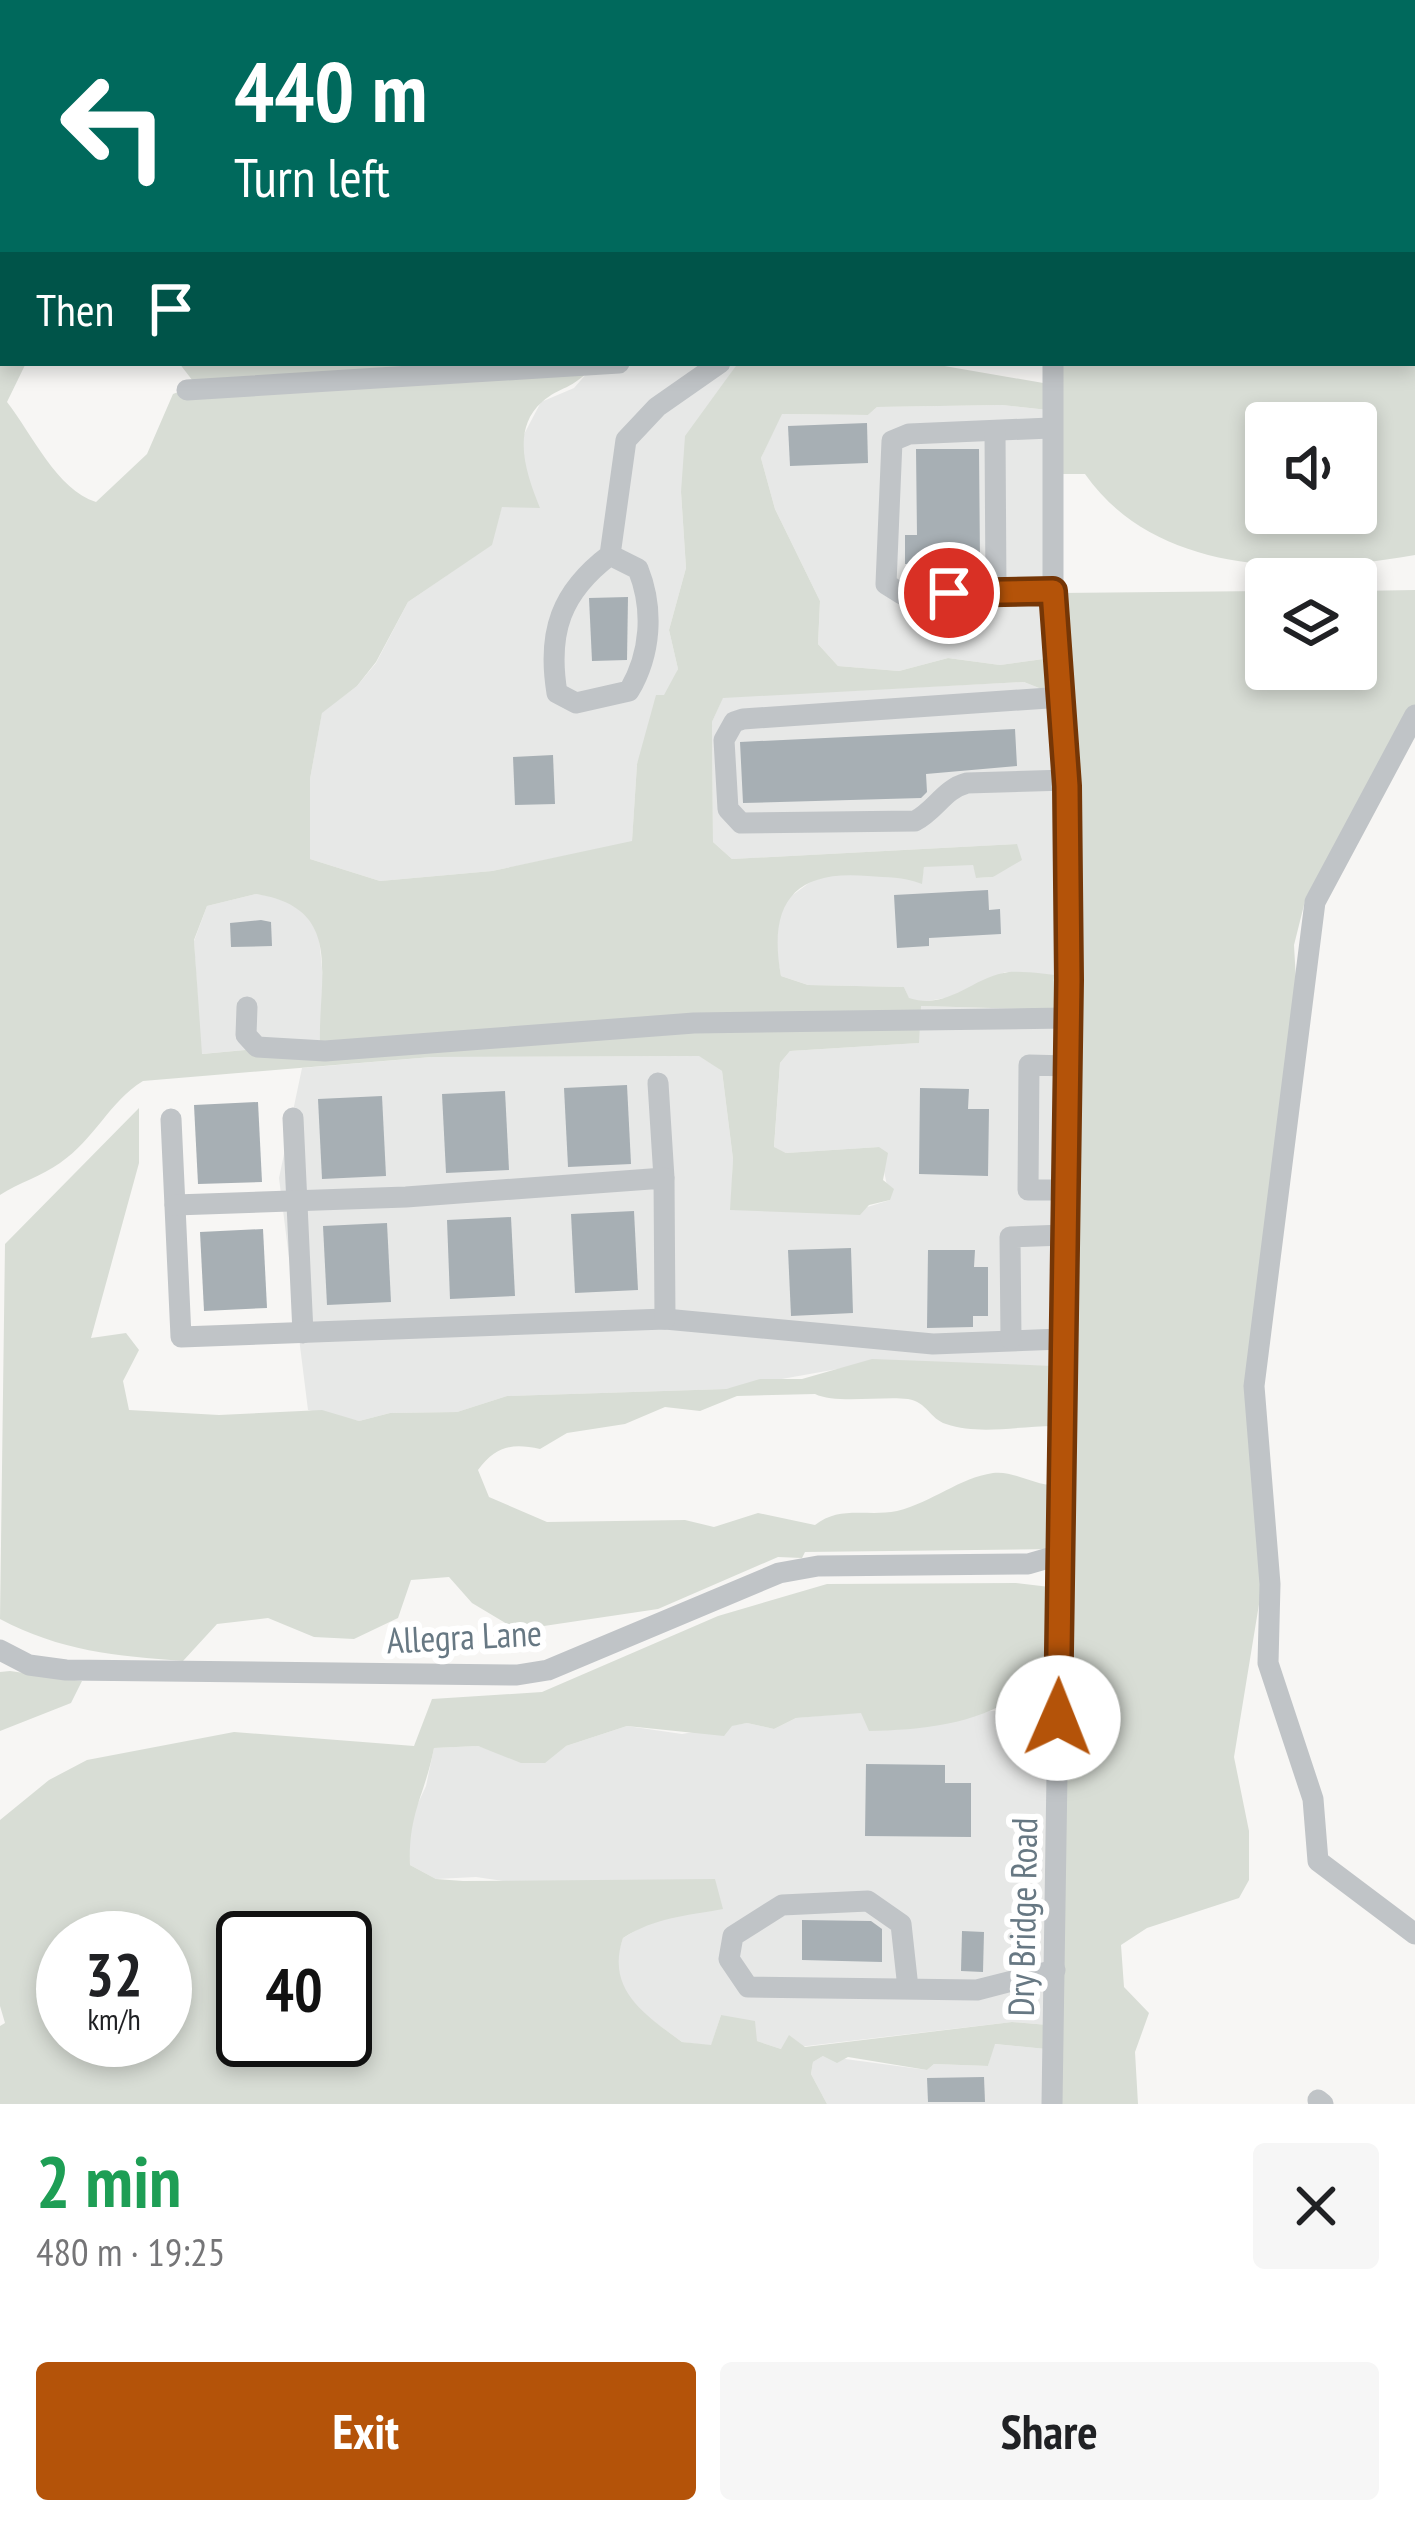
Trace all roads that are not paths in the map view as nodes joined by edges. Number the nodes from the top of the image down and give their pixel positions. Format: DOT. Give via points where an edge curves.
graph roads {
  1 [pos="571,366"];
  2 [pos="716,366"];
  3 [pos="1053,366"];
  4 [pos="188,390"];
  5 [pos="1050,428"];
  6 [pos="1002,430"];
  7 [pos="610,555"];
  8 [pos="1053,591"];
  9 [pos="1001,592"];
  10 [pos="1063,697"];
  11 [pos="1415,715"];
  12 [pos="1067,780"];
  13 [pos="247,1007"];
  14 [pos="1069,1018"];
  15 [pos="1068,1066"];
  16 [pos="658,1083"];
  17 [pos="293,1118"];
  18 [pos="171,1119"];
  19 [pos="664,1178"];
  20 [pos="1065,1190"];
  21 [pos="298,1201"];
  22 [pos="175,1205"];
  23 [pos="1064,1235"];
  24 [pos="665,1319"];
  25 [pos="303,1333"];
  26 [pos="1011,1339"];
  27 [pos="1061,1339"];
  28 [pos="1059,1555"];
  29 [pos="0,1650"];
  30 [pos="1415,1934"];
  31 [pos="1055,1970"];
  32 [pos="908,1988"];
  33 [pos="1052,2104"];
  1 -- 4 [label="street"];
  2 -- 7 [label="street" via="626,440"];
  3 -- 5 [label="street, Dry Bridge Road"];
  5 -- 6 [label="street"];
  5 -- 8 [label="street, Dry Bridge Road"];
  6 -- 9 [label="street"];
  6 -- 9 [label="street" via="892,441 886,584 902,594"];
  7 -- 7 [label="street" via="638,568 647,592 646,662 628,691 576,703 557,693 552,662 565,601 576,580"];
  8 -- 9 [label="street"];
  8 -- 10 [label="street, Dry Bridge Road"];
  10 -- 12 [label="street, Dry Bridge Road"];
  10 -- 12 [label="street" via="743,719 724,740 728,809 741,824 914,820 967,783"];
  11 -- 30 [label="street" via="1315,902 1254,1386 1268,1663 1313,1798 1318,1861"];
  12 -- 14 [label="street, Dry Bridge Road"];
  13 -- 14 [label="street" via="247,1035 257,1047 325,1051 694,1023"];
  14 -- 15 [label="street, Dry Bridge Road"];
  15 -- 20 [label="street, Dry Bridge Road"];
  15 -- 20 [label="street" via="1029,1065 1028,1190"];
  16 -- 19 [label="street"];
  17 -- 21 [label="street"];
  18 -- 22 [label="street"];
  19 -- 21 [label="street"];
  19 -- 24 [label="street"];
  20 -- 23 [label="street, Dry Bridge Road"];
  21 -- 22 [label="street"];
  21 -- 25 [label="street"];
  22 -- 25 [label="street" via="181,1337"];
  23 -- 26 [label="street" via="1010,1237"];
  23 -- 27 [label="street, Dry Bridge Road"];
  24 -- 25 [label="street"];
  24 -- 26 [label="street" via="933,1344"];
  26 -- 27 [label="street"];
  27 -- 28 [label="street, Dry Bridge Road"];
  28 -- 29 [label="street, Allegra Lane" via="1028,1564 779,1573 548,1670 517,1675 66,1670 28,1665"];
  28 -- 31 [label="street, Dry Bridge Road"];
  31 -- 32 [label="street" via="977,1990"];
  31 -- 33 [label="street, Dry Bridge Road"];
  32 -- 32 [label="street" via="748,1987 729,1959 733,1936 782,1905 868,1901 901,1924"];
}
